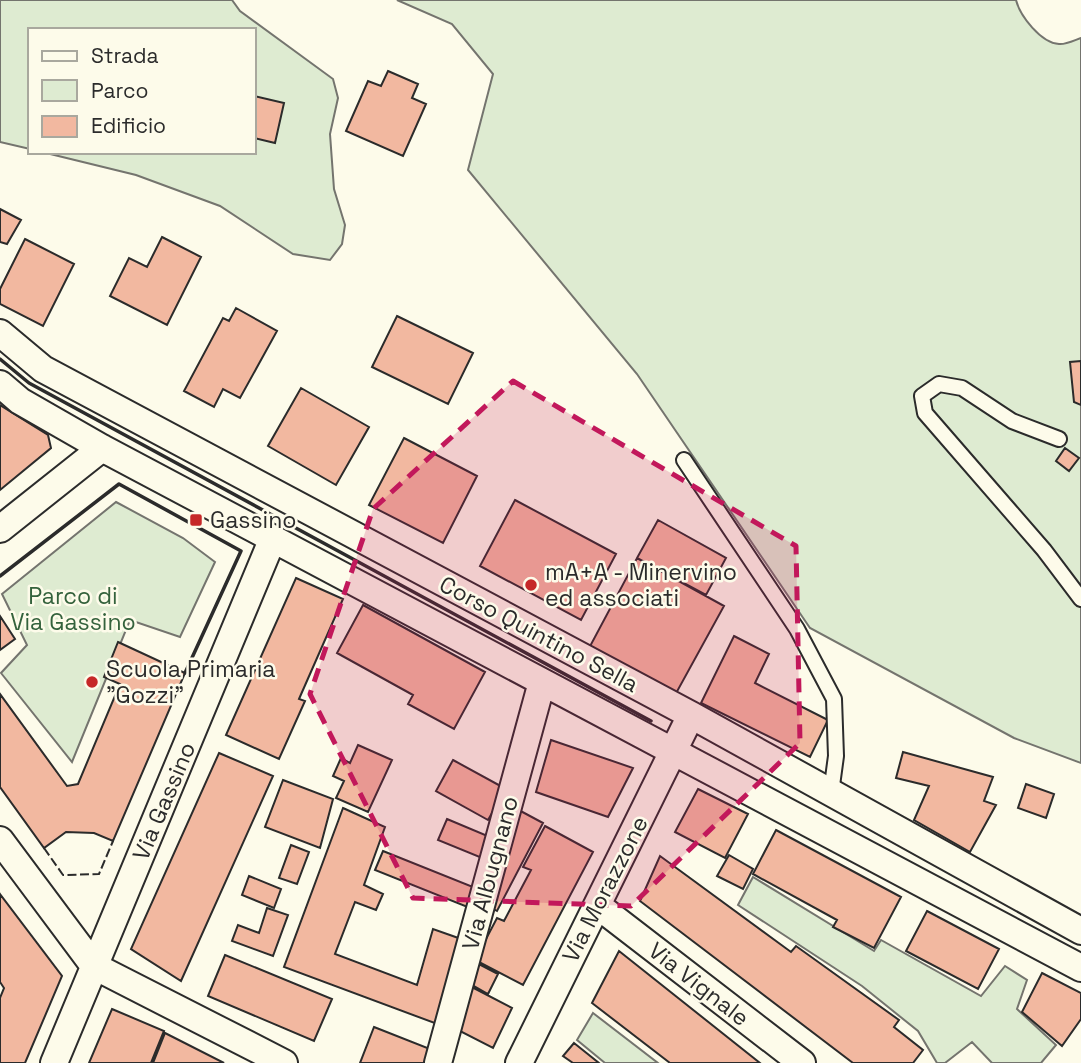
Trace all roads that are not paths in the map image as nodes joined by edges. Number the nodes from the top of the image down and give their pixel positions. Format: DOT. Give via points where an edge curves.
graph roads {
  1 [pos="0,333"];
  2 [pos="0,384"];
  3 [pos="1059,439"];
  4 [pos="102,448"];
  5 [pos="684,460"];
  6 [pos="0,529"];
  7 [pos="273,538"];
  8 [pos="1081,599"];
  9 [pos="542,682"];
  10 [pos="691,715"];
  11 [pos="674,751"];
  12 [pos="831,793"];
  13 [pos="0,840"];
  14 [pos="597,905"];
  15 [pos="1081,931"];
  16 [pos="94,966"];
  17 [pos="1081,968"];
  18 [pos="54,1063"];
  19 [pos="284,1063"];
  20 [pos="438,1063"];
  21 [pos="519,1063"];
  22 [pos="802,1063"];
  1 -- 10 [label="street, Corso Quintino Sella" via="43,369"];
  2 -- 4 [label="street, Corso Quintino Sella" via="20,401"];
  3 -- 8 [label="lane" via="1012,421 962,388 939,383 922,396 925,413"];
  4 -- 6 [label="street"];
  4 -- 7 [label="street, Corso Quintino Sella"];
  5 -- 12 [label="lane" via="797,629 834,699 836,755"];
  7 -- 9 [label="street, Corso Quintino Sella"];
  7 -- 16 [label="street, Via Gassino"];
  9 -- 11 [label="street, Corso Quintino Sella"];
  9 -- 20 [label="street, Via Albugnano"];
  10 -- 11 [label="street, Via Morazzone"];
  10 -- 12 [label="street, Corso Quintino Sella"];
  11 -- 14 [label="street, Via Morazzone"];
  11 -- 17 [label="street, Corso Quintino Sella"];
  12 -- 15 [label="street, Corso Quintino Sella"];
  13 -- 16 [label="street"];
  14 -- 21 [label="street, Via Morazzone"];
  14 -- 22 [label="street, Via Vignale"];
  16 -- 18 [label="street, Via Gassino"];
  16 -- 19 [label="street"];
}
